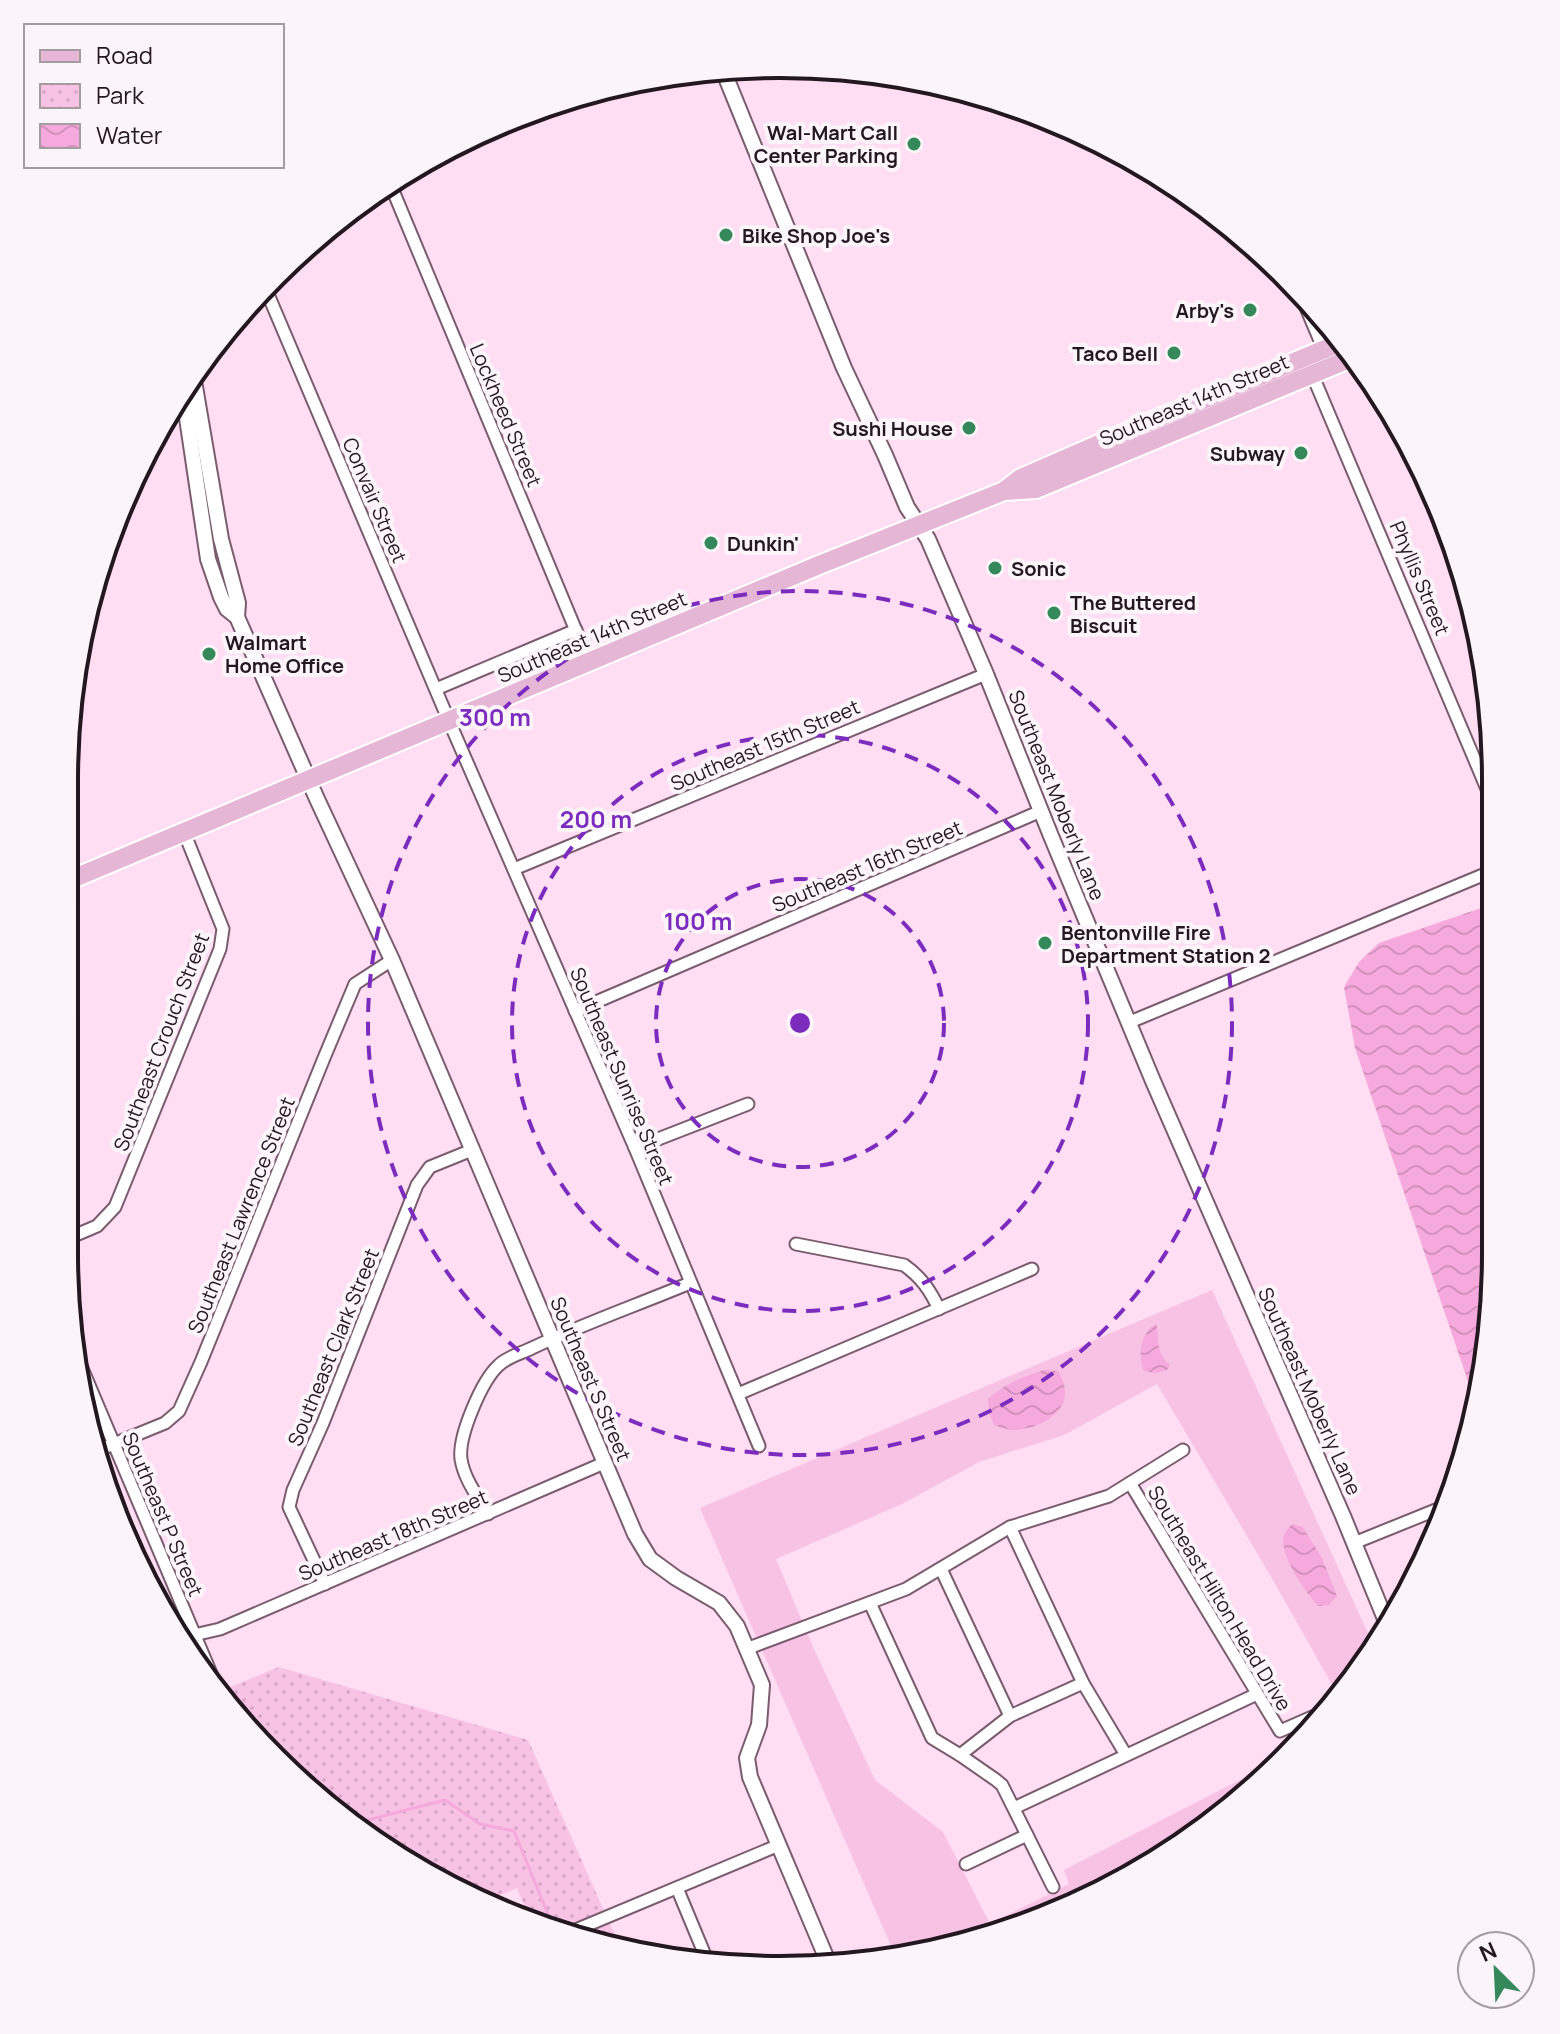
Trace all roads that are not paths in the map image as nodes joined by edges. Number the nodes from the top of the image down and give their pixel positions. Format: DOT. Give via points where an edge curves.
graph roads {
  1 [pos="727,81"];
  2 [pos="394,193"];
  3 [pos="270,299"];
  4 [pos="1334,352"];
  5 [pos="1312,374"];
  6 [pos="196,391"];
  7 [pos="185,407"];
  8 [pos="1004,491"];
  9 [pos="918,526"];
  10 [pos="237,617"];
  11 [pos="576,630"];
  12 [pos="589,662"];
  13 [pos="986,674"];
  14 [pos="436,689"];
  15 [pos="449,721"];
  16 [pos="1482,777"];
  17 [pos="309,780"];
  18 [pos="1041,811"];
  19 [pos="184,832"];
  20 [pos="514,869"];
  21 [pos="1482,875"];
  22 [pos="78,877"];
  23 [pos="392,960"];
  24 [pos="575,1011"];
  25 [pos="1130,1022"];
  26 [pos="748,1104"];
  27 [pos="635,1148"];
  28 [pos="472,1150"];
  29 [pos="78,1234"];
  30 [pos="796,1244"];
  31 [pos="1032,1269"];
  32 [pos="690,1283"];
  33 [pos="939,1309"];
  34 [pos="553,1339"];
  35 [pos="91,1390"];
  36 [pos="738,1394"];
  37 [pos="113,1443"];
  38 [pos="759,1446"];
  39 [pos="105,1447"];
  40 [pos="1183,1450"];
  41 [pos="604,1463"];
  42 [pos="1130,1483"];
  43 [pos="1434,1511"];
  44 [pos="488,1514"];
  45 [pos="1010,1527"];
  46 [pos="1354,1543"];
  47 [pos="941,1569"];
  48 [pos="325,1584"];
  49 [pos="870,1603"];
  50 [pos="1383,1613"];
  51 [pos="194,1635"];
  52 [pos="746,1649"];
  53 [pos="201,1651"];
  54 [pos="1083,1683"];
  55 [pos="1257,1694"];
  56 [pos="1010,1716"];
  57 [pos="1305,1720"];
  58 [pos="960,1755"];
  59 [pos="1126,1755"];
  60 [pos="1014,1808"];
  61 [pos="1027,1835"];
  62 [pos="779,1845"];
  63 [pos="966,1864"];
  64 [pos="1053,1887"];
  65 [pos="677,1888"];
  66 [pos="582,1927"];
  67 [pos="703,1951"];
  68 [pos="825,1954"];
  1 -- 9 [label="street, Southeast Moberly Lane" via="844,368"];
  2 -- 11 [label="street, Lockheed Street"];
  3 -- 14 [label="street, Convair Street"];
  4 -- 5 [label="main road, Southeast 14th Street"];
  4 -- 8 [label="main road, Southeast 14th Street" via="1021,478"];
  5 -- 8 [label="main road, Southeast 14th Street" via="1036,489"];
  5 -- 16 [label="street, Phyllis Street"];
  6 -- 10 [label="street"];
  7 -- 10 [label="street" via="208,559 221,597"];
  8 -- 9 [label="main road, Southeast 14th Street"];
  9 -- 12 [label="main road, Southeast 14th Street"];
  9 -- 13 [label="street, Southeast Moberly Lane"];
  10 -- 17 [label="street, Southeast S Street"];
  11 -- 12 [label="street, Lockheed Street"];
  11 -- 14 [label="street"];
  12 -- 15 [label="main road, Southeast 14th Street"];
  13 -- 18 [label="street, Southeast Moberly Lane"];
  13 -- 20 [label="street, Southeast 15th Street"];
  14 -- 15 [label="street, Convair Street"];
  15 -- 17 [label="main road, Southeast 14th Street"];
  15 -- 20 [label="street, Southeast Sunrise Street"];
  17 -- 19 [label="main road, Southeast 14th Street"];
  17 -- 23 [label="street, Southeast S Street"];
  18 -- 24 [label="street, Southeast 16th Street"];
  18 -- 25 [label="street, Southeast Moberly Lane"];
  19 -- 22 [label="main road, Southeast 14th Street"];
  19 -- 29 [label="street, Southeast Crouch Street" via="223,929 220,949 115,1207 97,1226"];
  20 -- 24 [label="street, Southeast Sunrise Street"];
  21 -- 25 [label="street"];
  23 -- 28 [label="street, Southeast S Street"];
  23 -- 37 [label="street, Southeast Lawrence Street" via="355,984 179,1411 165,1423"];
  24 -- 27 [label="street, Southeast Sunrise Street"];
  25 -- 46 [label="street, Southeast Moberly Lane"];
  26 -- 27 [label="street"];
  27 -- 32 [label="street, Southeast Sunrise Street"];
  28 -- 34 [label="street, Southeast S Street"];
  28 -- 48 [label="street, Southeast Clark Street" via="430,1167 417,1185 293,1490 289,1507"];
  30 -- 33 [label="street" via="904,1265 928,1287"];
  31 -- 33 [label="street"];
  32 -- 34 [label="street"];
  32 -- 36 [label="street, Southeast Sunrise Street"];
  33 -- 36 [label="street"];
  34 -- 41 [label="street, Southeast S Street"];
  34 -- 44 [label="street" via="499,1364 473,1408 461,1458"];
  35 -- 37 [label="street, Southeast P Street"];
  36 -- 38 [label="street, Southeast Sunrise Street"];
  37 -- 39 [label="street, Southeast Lawrence Street"];
  37 -- 51 [label="street, Southeast P Street"];
  40 -- 42 [label="street"];
  41 -- 44 [label="street, Southeast 18th Street"];
  41 -- 52 [label="street, Southeast S Street" via="650,1559 719,1603"];
  42 -- 45 [label="street" via="1109,1496"];
  42 -- 55 [label="street, Southeast Hilton Head Drive"];
  43 -- 46 [label="street"];
  44 -- 48 [label="street, Southeast 18th Street"];
  45 -- 47 [label="street"];
  45 -- 54 [label="street"];
  46 -- 50 [label="street, Southeast Moberly Lane"];
  47 -- 49 [label="street"];
  47 -- 56 [label="street"];
  48 -- 51 [label="street, Southeast 18th Street"];
  49 -- 52 [label="street"];
  49 -- 58 [label="street" via="932,1738"];
  51 -- 53 [label="street, Southeast P Street"];
  52 -- 62 [label="street, Southeast S Street" via="762,1685 759,1725 747,1758 750,1777"];
  54 -- 56 [label="street"];
  54 -- 59 [label="street"];
  55 -- 57 [label="street, Southeast Hilton Head Drive" via="1280,1731"];
  55 -- 59 [label="street"];
  56 -- 58 [label="street"];
  58 -- 60 [label="street" via="996,1780"];
  59 -- 60 [label="street"];
  60 -- 61 [label="street"];
  61 -- 63 [label="street"];
  61 -- 64 [label="street"];
  62 -- 65 [label="street"];
  62 -- 68 [label="street, Southeast S Street"];
  65 -- 66 [label="street"];
  65 -- 67 [label="street"];
}
